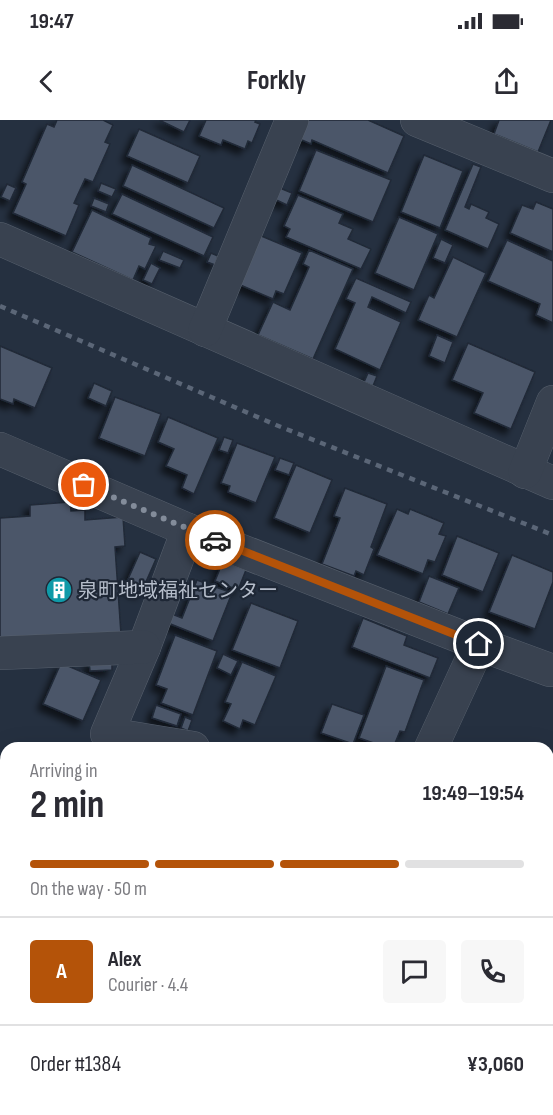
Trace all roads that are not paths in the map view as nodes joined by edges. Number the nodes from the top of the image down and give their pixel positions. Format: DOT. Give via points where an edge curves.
graph roads {
  1 [pos="292,120"];
  2 [pos="417,120"];
  3 [pos="553,176"];
  4 [pos="0,238"];
  5 [pos="205,330"];
  6 [pos="553,402"];
  7 [pos="0,449"];
  8 [pos="539,478"];
  9 [pos="188,530"];
  10 [pos="479,644"];
  11 [pos="144,647"];
  12 [pos="0,653"];
  13 [pos="553,670"];
  14 [pos="156,742"];
  15 [pos="434,742"];
  1 -- 5 [label="street"];
  2 -- 3 [label="street"];
  4 -- 5 [label="street"];
  5 -- 8 [label="street"];
  6 -- 8 [label="street"];
  7 -- 9 [label="street"];
  9 -- 10 [label="street"];
  9 -- 11 [label="street"];
  10 -- 13 [label="street"];
  10 -- 15 [label="street"];
  11 -- 12 [label="street"];
  11 -- 14 [label="street" via="107,734"];
}
